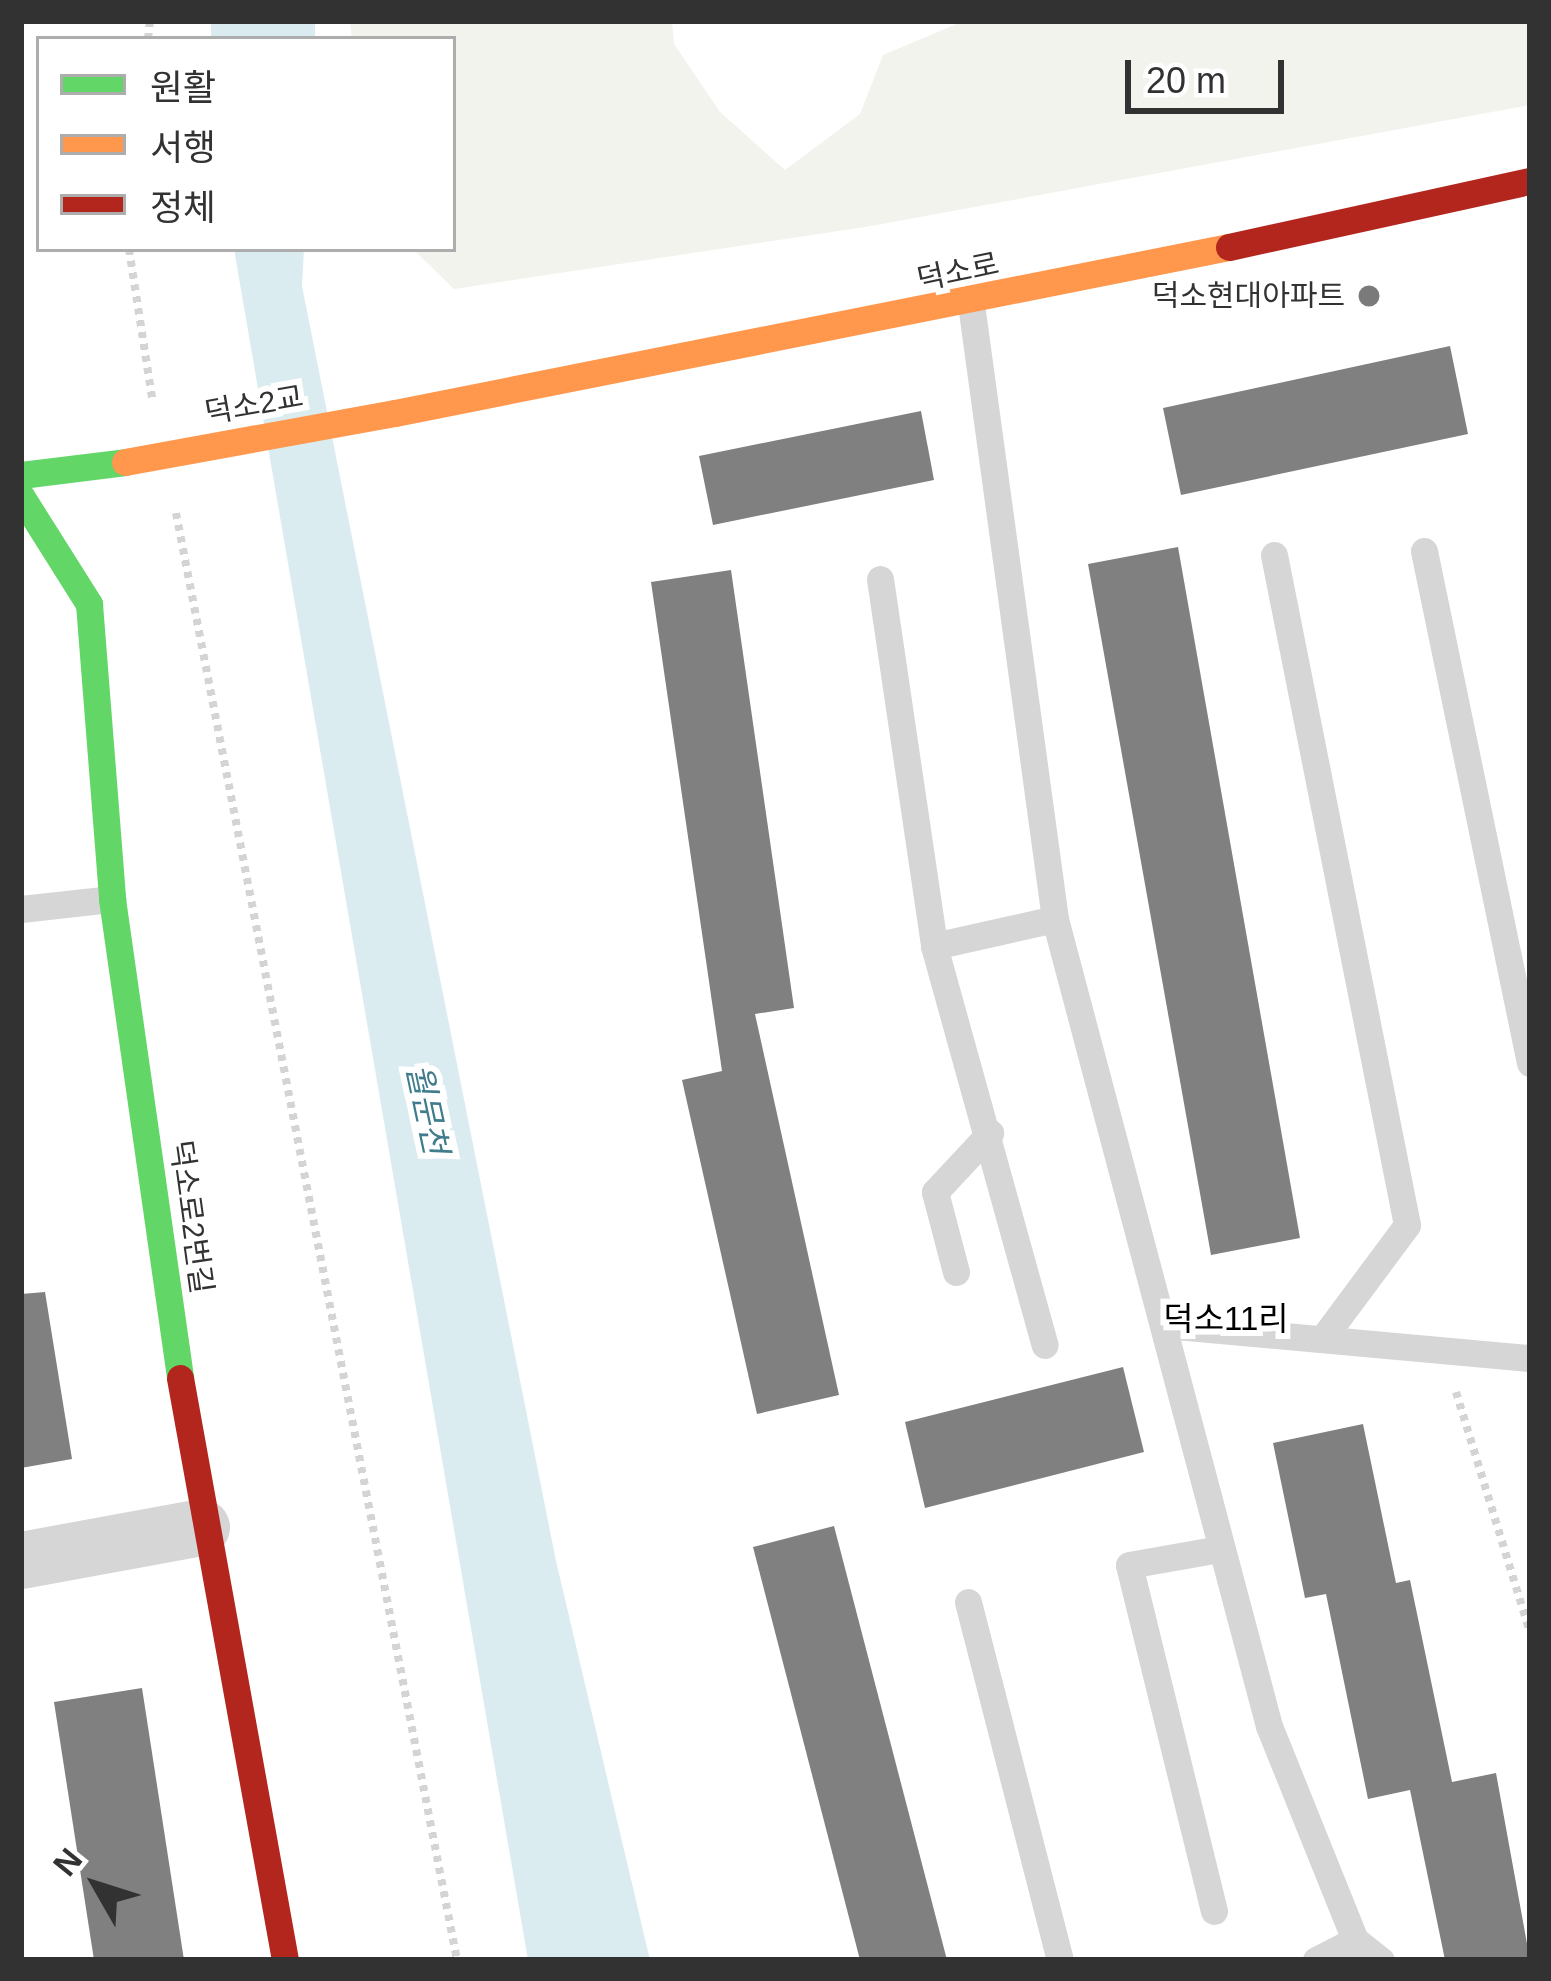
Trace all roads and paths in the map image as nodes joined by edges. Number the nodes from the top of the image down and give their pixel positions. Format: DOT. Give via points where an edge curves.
graph roads {
  1 [pos="1530,181"];
  2 [pos="129,252"];
  3 [pos="971,304"];
  4 [pos="154,409"];
  5 [pos="395,413"];
  6 [pos="21,475"];
  7 [pos="21,496"];
  8 [pos="172,497"];
  9 [pos="1424,551"];
  10 [pos="1274,555"];
  11 [pos="880,579"];
  12 [pos="112,899"];
  13 [pos="21,909"];
  14 [pos="1055,920"];
  15 [pos="934,946"];
  16 [pos="1530,1063"];
  17 [pos="990,1133"];
  18 [pos="956,1272"];
  19 [pos="1165,1325"];
  20 [pos="1323,1338"];
  21 [pos="1045,1345"];
  22 [pos="1446,1350"];
  23 [pos="1530,1358"];
  24 [pos="201,1527"];
  25 [pos="1220,1550"];
  26 [pos="21,1560"];
  27 [pos="968,1602"];
  28 [pos="1530,1632"];
  29 [pos="1214,1911"];
  30 [pos="1355,1940"];
  31 [pos="285,1960"];
  32 [pos="457,1960"];
  33 [pos="1060,1960"];
  34 [pos="1316,1960"];
  35 [pos="1381,1960"];
  1 -- 3 [label="street, 덕소로"];
  2 -- 4 [label="path"];
  3 -- 5 [label="street, 덕소로"];
  3 -- 14 [label="lane"];
  5 -- 6 [label="street, 덕소2교, bridge"];
  7 -- 12 [label="street, 덕소로2번길" via="89,604"];
  8 -- 32 [label="path"];
  9 -- 16 [label="lane"];
  10 -- 20 [label="lane" via="1407,1226"];
  11 -- 15 [label="lane"];
  12 -- 13 [label="lane"];
  12 -- 24 [label="street, 덕소로2번길"];
  14 -- 15 [label="lane"];
  14 -- 19 [label="lane"];
  15 -- 17 [label="lane"];
  17 -- 18 [label="lane" via="935,1192"];
  17 -- 21 [label="lane"];
  19 -- 20 [label="lane"];
  19 -- 25 [label="lane"];
  20 -- 22 [label="lane"];
  22 -- 23 [label="lane"];
  22 -- 28 [label="path"];
  24 -- 26 [label="street"];
  24 -- 31 [label="street, 덕소로2번길"];
  25 -- 29 [label="lane" via="1129,1565"];
  25 -- 30 [label="lane" via="1269,1726"];
  27 -- 33 [label="lane"];
  30 -- 34 [label="lane"];
  30 -- 35 [label="lane"];
}
